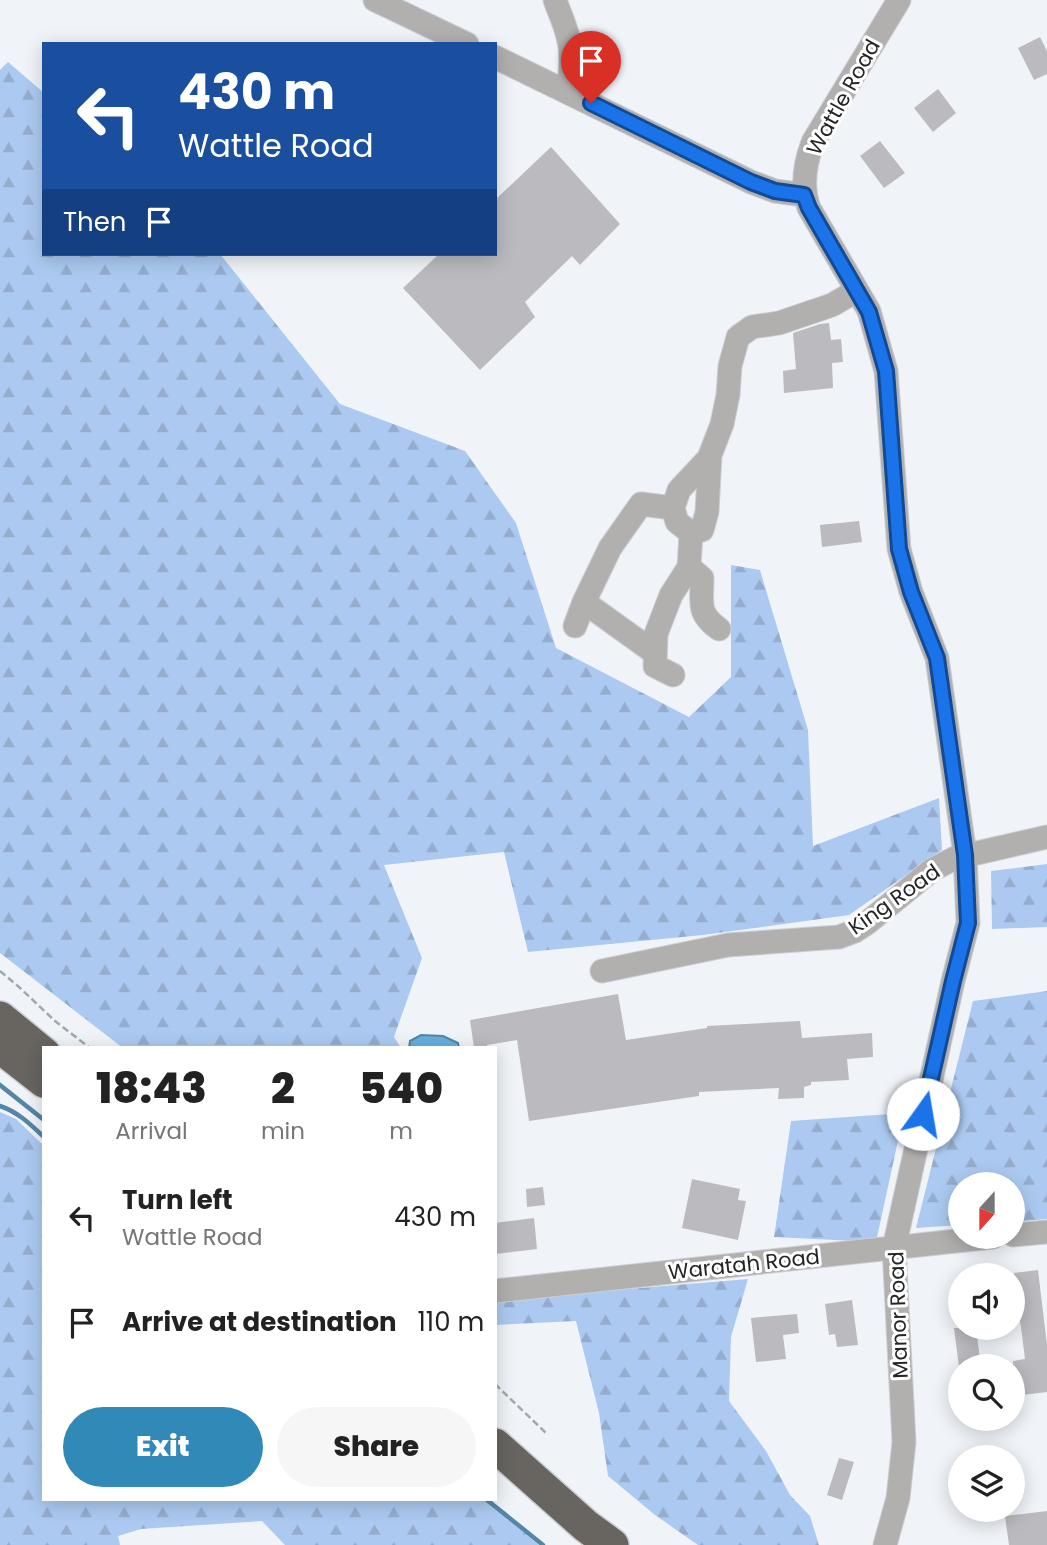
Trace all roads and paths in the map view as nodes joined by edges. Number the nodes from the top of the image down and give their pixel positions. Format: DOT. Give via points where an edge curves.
graph roads {
  1 [pos="375,0"];
  2 [pos="555,0"];
  3 [pos="899,0"];
  4 [pos="463,42"];
  5 [pos="497,58"];
  6 [pos="568,92"];
  7 [pos="804,195"];
  8 [pos="856,291"];
  9 [pos="710,456"];
  10 [pos="673,508"];
  11 [pos="691,533"];
  12 [pos="700,575"];
  13 [pos="584,602"];
  14 [pos="575,626"];
  15 [pos="719,629"];
  16 [pos="655,653"];
  17 [pos="673,675"];
  18 [pos="1047,837"];
  19 [pos="965,855"];
  20 [pos="0,971"];
  21 [pos="603,971"];
  22 [pos="0,1018"];
  23 [pos="0,1046"];
  24 [pos="87,1046"];
  25 [pos="42,1052"];
  26 [pos="42,1079"];
  27 [pos="1047,1232"];
  28 [pos="1026,1234"];
  29 [pos="948,1242"];
  30 [pos="894,1248"];
  31 [pos="497,1291"];
  32 [pos="497,1386"];
  33 [pos="547,1434"];
  34 [pos="497,1448"];
  35 [pos="497,1476"];
  36 [pos="580,1545"];
  37 [pos="612,1545"];
  38 [pos="885,1545"];
  1 -- 4 [label="street"];
  2 -- 6 [label="street" via="570,49"];
  3 -- 7 [label="street, Wattle Road" via="813,142"];
  5 -- 6 [label="street"];
  6 -- 7 [label="street" via="751,182"];
  7 -- 8 [label="street, Manor Road"];
  8 -- 9 [label="street" via="832,305 779,324 752,327 738,337 722,424"];
  8 -- 19 [label="street, Manor Road" via="869,312 886,371 899,549 937,658"];
  9 -- 10 [label="street" via="679,490"];
  9 -- 11 [label="street" via="707,512 702,530"];
  10 -- 11 [label="street" via="677,522"];
  10 -- 13 [label="street" via="641,504 610,548"];
  11 -- 12 [label="street"];
  12 -- 15 [label="street" via="702,611"];
  12 -- 16 [label="street" via="671,595 656,634"];
  13 -- 14 [label="street"];
  13 -- 16 [label="street"];
  16 -- 17 [label="street" via="654,666"];
  18 -- 19 [label="street, King Road"];
  19 -- 21 [label="street, King Road" via="932,870 867,923 839,937 728,945"];
  19 -- 30 [label="street, Manor Road" via="968,923"];
  20 -- 24 [label="path"];
  22 -- 25 [label="highway"];
  23 -- 26 [label="highway"];
  27 -- 28 [label="street"];
  29 -- 30 [label="street, Waratah Road"];
  30 -- 31 [label="street, Waratah Road"];
  30 -- 38 [label="street, Manor Road" via="903,1450 898,1497"];
  32 -- 33 [label="path"];
  34 -- 37 [label="highway"];
  35 -- 36 [label="highway"];
}
